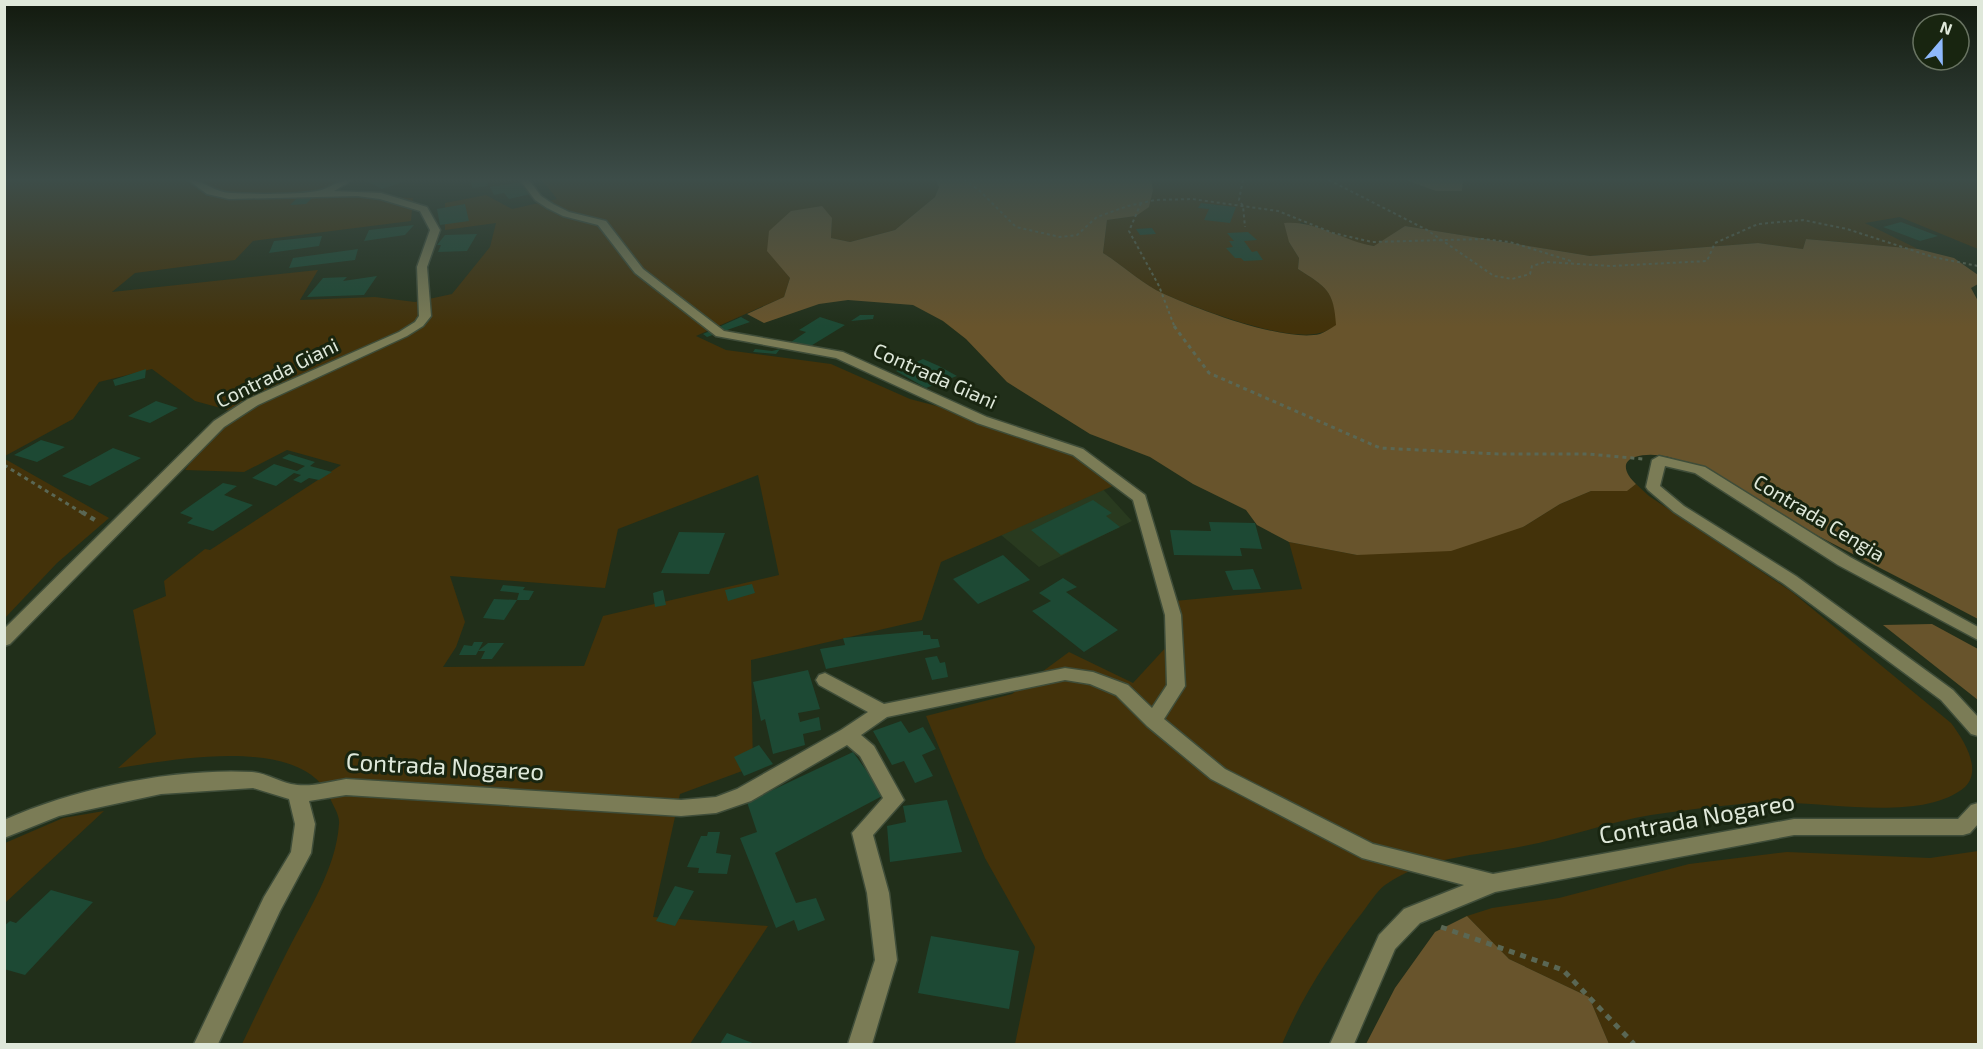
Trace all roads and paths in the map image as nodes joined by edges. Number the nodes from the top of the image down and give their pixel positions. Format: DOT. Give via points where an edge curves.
graph roads {
  1 [pos="434,229"];
  2 [pos="607,229"];
  3 [pos="1022,229"];
  4 [pos="1084,229"];
  5 [pos="1130,229"];
  6 [pos="1323,229"];
  7 [pos="1427,229"];
  8 [pos="1746,229"];
  9 [pos="1847,229"];
  10 [pos="1446,241"];
  11 [pos="1577,264"];
  12 [pos="1978,266"];
  13 [pos="1659,460"];
  14 [pos="4,465"];
  15 [pos="114,531"];
  16 [pos="1978,633"];
  17 [pos="4,640"];
  18 [pos="825,680"];
  19 [pos="882,711"];
  20 [pos="1153,721"];
  21 [pos="1978,729"];
  22 [pos="848,735"];
  23 [pos="297,793"];
  24 [pos="1978,811"];
  25 [pos="4,830"];
  26 [pos="1493,883"];
  27 [pos="1412,916"];
  28 [pos="206,1044"];
  29 [pos="860,1044"];
  30 [pos="1342,1044"];
  31 [pos="1634,1044"];
  1 -- 15 [label="street, Contrada Giani" via="422,267 425,316 403,334 253,402 219,424"];
  2 -- 20 [label="street, Contrada Giani" via="639,271 720,334 839,355 982,420 1078,452 1140,498 1173,615 1176,686"];
  3 -- 4 [label="path" via="1060,237 1077,235"];
  5 -- 13 [label="path" via="1159,286 1172,322 1209,373 1380,448"];
  6 -- 10 [label="path" via="1372,242"];
  7 -- 10 [label="path"];
  8 -- 11 [label="path" via="1715,243 1707,261"];
  9 -- 12 [label="path"];
  10 -- 11 [label="path" via="1510,242"];
  10 -- 11 [label="path" via="1474,266 1518,280 1530,274 1532,266 1546,261"];
  13 -- 16 [label="street, Contrada Cengia" via="1700,470 1844,561"];
  13 -- 21 [label="street" via="1653,487 1679,509 1790,580 1947,695"];
  14 -- 15 [label="path"];
  15 -- 17 [label="street, Contrada Giani"];
  18 -- 19 [label="street"];
  19 -- 20 [label="street, Contrada Nogareo" via="1065,674 1093,678 1122,690"];
  19 -- 22 [label="street, Contrada Nogareo"];
  20 -- 26 [label="street, Contrada Nogareo" via="1218,774 1369,852"];
  22 -- 23 [label="street, Contrada Nogareo" via="744,795 716,805 681,808 346,787"];
  22 -- 29 [label="street" via="867,751 894,800 862,832 878,893 886,960"];
  23 -- 25 [label="street" via="255,780 166,784 75,805"];
  23 -- 28 [label="street" via="305,824 301,853 272,904"];
  24 -- 26 [label="street, Contrada Nogareo" via="1963,827 1794,827"];
  26 -- 27 [label="street, Contrada Nogareo"];
  27 -- 30 [label="street, Contrada Nogareo" via="1387,942"];
  27 -- 31 [label="path" via="1563,970"];
}
